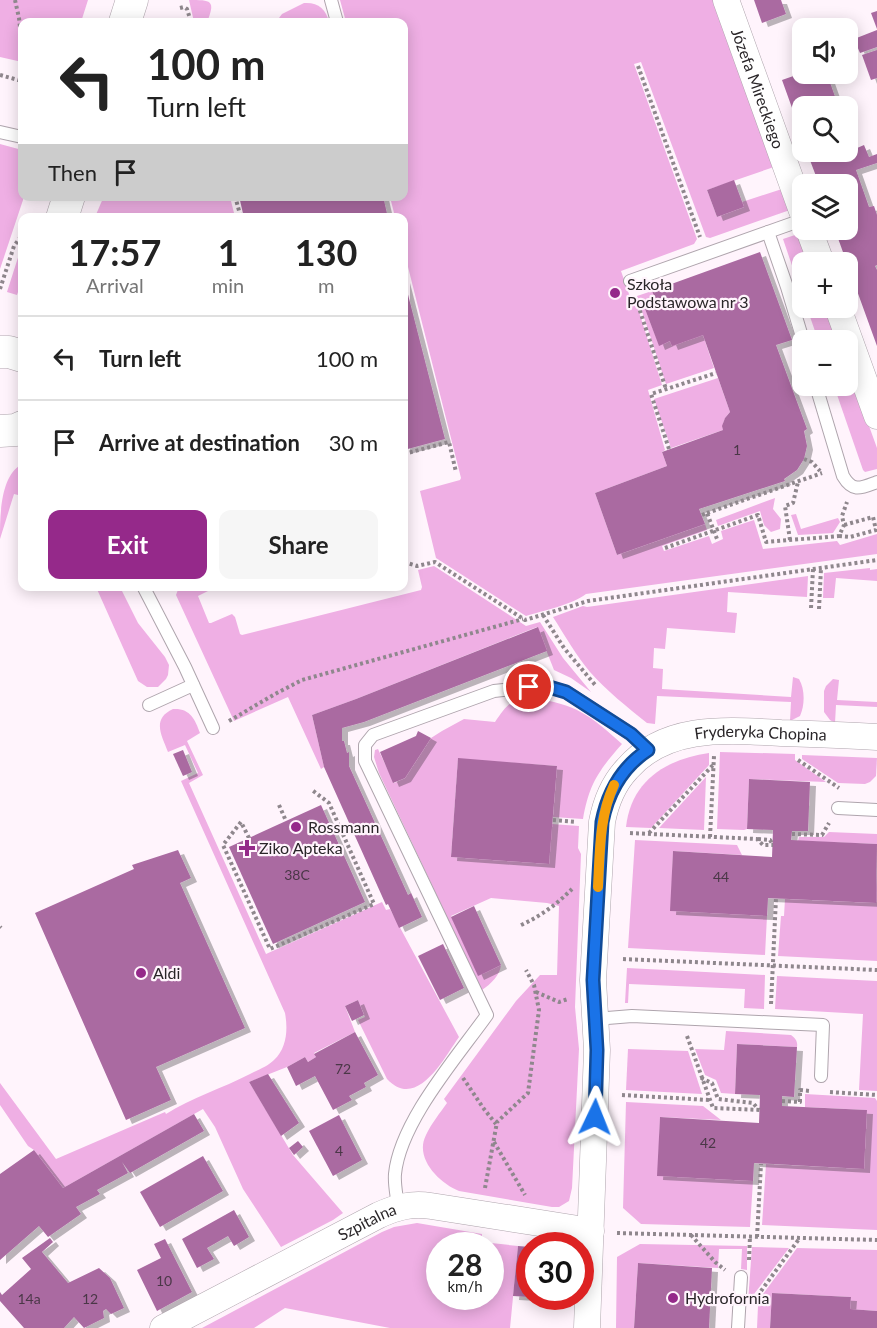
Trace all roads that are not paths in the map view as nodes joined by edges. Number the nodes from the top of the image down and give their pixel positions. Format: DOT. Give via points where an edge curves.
graph roads {
  1 [pos="132,0"];
  2 [pos="331,0"];
  3 [pos="726,0"];
  4 [pos="126,18"];
  5 [pos="336,18"];
  6 [pos="0,132"];
  7 [pos="18,136"];
  8 [pos="792,183"];
  9 [pos="792,224"];
  10 [pos="768,232"];
  11 [pos="630,281"];
  12 [pos="842,318"];
  13 [pos="800,330"];
  14 [pos="819,396"];
  15 [pos="877,416"];
  16 [pos="18,429"];
  17 [pos="0,431"];
  18 [pos="877,482"];
  19 [pos="146,591"];
  20 [pos="193,685"];
  21 [pos="149,705"];
  22 [pos="213,728"];
  23 [pos="877,737"];
  24 [pos="648,750"];
  25 [pos="838,808"];
  26 [pos="877,810"];
  27 [pos="596,1019"];
  28 [pos="821,1076"];
  29 [pos="398,1207"];
  30 [pos="603,1232"];
  31 [pos="741,1277"];
  32 [pos="163,1328"];
  33 [pos="587,1328"];
  34 [pos="738,1328"];
  1 -- 4 [label="street"];
  2 -- 5 [label="lane"];
  3 -- 8 [label="street, Józefa Mireckiego"];
  6 -- 7 [label="lane"];
  9 -- 10 [label="lane"];
  10 -- 11 [label="lane"];
  10 -- 13 [label="lane"];
  12 -- 15 [label="street"];
  14 -- 18 [label="lane" via="847,483 861,488"];
  16 -- 17 [label="street"];
  19 -- 20 [label="lane"];
  20 -- 21 [label="lane"];
  20 -- 22 [label="lane"];
  23 -- 24 [label="street, Fryderyka Chopina" via="715,731 670,739"];
  24 -- 27 [label="street, Fryderyka Chopina" via="616,782 604,813 593,980"];
  24 -- 29 [label="lane" via="631,734 566,692 549,687 494,691 373,735 365,745 365,761 488,1015 414,1119 397,1160 394,1177"];
  25 -- 26 [label="lane"];
  27 -- 28 [label="lane" via="621,1016 823,1025"];
  27 -- 30 [label="street, Fryderyka Chopina"];
  29 -- 30 [label="street, Szpitalna" via="418,1204"];
  29 -- 32 [label="street, Szpitalna"];
  30 -- 33 [label="street, Fryderyka Chopina"];
  31 -- 34 [label="lane"];
}
